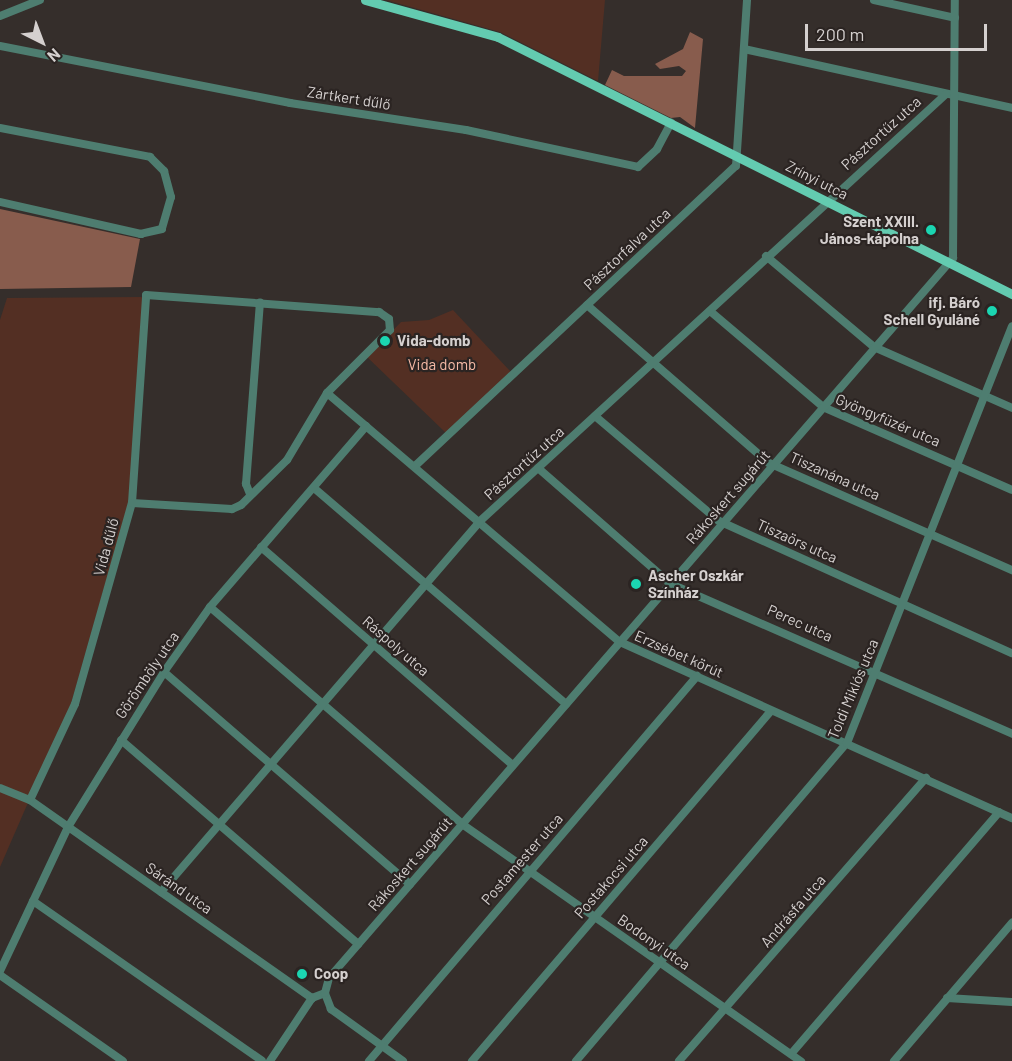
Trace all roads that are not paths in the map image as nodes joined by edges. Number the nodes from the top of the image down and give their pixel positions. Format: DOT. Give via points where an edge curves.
graph roads {
  1 [pos="40,0"];
  2 [pos="365,0"];
  3 [pos="747,0"];
  4 [pos="874,0"];
  5 [pos="955,0"];
  6 [pos="0,14"];
  7 [pos="955,18"];
  8 [pos="0,46"];
  9 [pos="744,49"];
  10 [pos="946,94"];
  11 [pos="955,96"];
  12 [pos="1012,108"];
  13 [pos="671,123"];
  14 [pos="0,128"];
  15 [pos="738,156"];
  16 [pos="826,201"];
  17 [pos="0,202"];
  18 [pos="766,256"];
  19 [pos="949,262"];
  20 [pos="1012,294"];
  21 [pos="260,303"];
  22 [pos="587,305"];
  23 [pos="710,311"];
  24 [pos="1012,326"];
  25 [pos="874,347"];
  26 [pos="652,362"];
  27 [pos="327,393"];
  28 [pos="984,396"];
  29 [pos="823,407"];
  30 [pos="1012,408"];
  31 [pos="595,416"];
  32 [pos="366,426"];
  33 [pos="773,465"];
  34 [pos="957,465"];
  35 [pos="415,466"];
  36 [pos="538,468"];
  37 [pos="314,488"];
  38 [pos="1012,490"];
  39 [pos="250,494"];
  40 [pos="132,503"];
  41 [pos="479,522"];
  42 [pos="723,523"];
  43 [pos="930,533"];
  44 [pos="261,547"];
  45 [pos="1012,570"];
  46 [pos="426,584"];
  47 [pos="671,584"];
  48 [pos="903,603"];
  49 [pos="210,607"];
  50 [pos="620,642"];
  51 [pos="374,644"];
  52 [pos="1012,653"];
  53 [pos="876,671"];
  54 [pos="164,672"];
  55 [pos="697,676"];
  56 [pos="322,703"];
  57 [pos="566,704"];
  58 [pos="771,711"];
  59 [pos="1012,734"];
  60 [pos="121,740"];
  61 [pos="848,743"];
  62 [pos="270,764"];
  63 [pos="513,765"];
  64 [pos="926,777"];
  65 [pos="0,788"];
  66 [pos="30,800"];
  67 [pos="999,812"];
  68 [pos="1012,818"];
  69 [pos="462,824"];
  70 [pos="219,826"];
  71 [pos="68,827"];
  72 [pos="529,871"];
  73 [pos="410,884"];
  74 [pos="161,892"];
  75 [pos="33,901"];
  76 [pos="595,917"];
  77 [pos="1012,923"];
  78 [pos="358,944"];
  79 [pos="660,963"];
  80 [pos="0,973"];
  81 [pos="325,993"];
  82 [pos="312,998"];
  83 [pos="946,998"];
  84 [pos="1012,1002"];
  85 [pos="726,1009"];
  86 [pos="381,1045"];
  87 [pos="791,1054"];
  88 [pos="123,1061"];
  89 [pos="262,1061"];
  90 [pos="270,1061"];
  91 [pos="369,1061"];
  92 [pos="403,1061"];
  93 [pos="472,1061"];
  94 [pos="576,1061"];
  95 [pos="680,1061"];
  96 [pos="801,1061"];
  97 [pos="894,1061"];
  1 -- 6 [label="street"];
  2 -- 13 [label="main road, Zrínyi utca" via="484,31"];
  3 -- 9 [label="street"];
  4 -- 7 [label="street"];
  5 -- 7 [label="street, Rákoskert sugárút"];
  7 -- 11 [label="street, Rákoskert sugárút"];
  8 -- 13 [label="street, Zártkert dűlő" via="290,102 466,130 638,167 657,149"];
  9 -- 10 [label="street"];
  9 -- 15 [label="street"];
  10 -- 11 [label="street"];
  10 -- 16 [label="street, Pásztortűz utca"];
  11 -- 12 [label="street"];
  11 -- 19 [label="street, Rákoskert sugárút" via="955,252"];
  13 -- 15 [label="main road, Zrínyi utca"];
  14 -- 17 [label="street" via="150,157 164,171 171,197 162,229 141,234"];
  15 -- 16 [label="main road, Zrínyi utca"];
  15 -- 22 [label="street, Pásztorfalva utca" via="736,166"];
  16 -- 18 [label="street, Pásztortűz utca"];
  16 -- 19 [label="main road, Zrínyi utca"];
  18 -- 23 [label="street, Pásztortűz utca"];
  18 -- 25 [label="street"];
  19 -- 20 [label="main road, Zrínyi utca"];
  19 -- 25 [label="street, Rákoskert sugárút"];
  21 -- 27 [label="street, Vida dűlő" via="379,312 389,320 390,330"];
  21 -- 39 [label="street" via="246,484"];
  21 -- 40 [label="street" via="146,295"];
  22 -- 26 [label="street, Tiszanána utca"];
  22 -- 35 [label="street, Pásztorfalva utca"];
  23 -- 26 [label="street, Pásztortűz utca"];
  23 -- 29 [label="street, Gyöngyfüzér utca"];
  24 -- 28 [label="street, Toldi Miklós utca"];
  25 -- 28 [label="street"];
  25 -- 29 [label="street, Rákoskert sugárút"];
  26 -- 31 [label="street, Pásztortűz utca"];
  26 -- 33 [label="street, Tiszanána utca"];
  27 -- 32 [label="street, Erzsébet körút"];
  27 -- 39 [label="street, Vida dűlő" via="287,460"];
  28 -- 30 [label="street"];
  28 -- 34 [label="street, Toldi Miklós utca"];
  29 -- 33 [label="street, Rákoskert sugárút"];
  29 -- 34 [label="street, Gyöngyfüzér utca"];
  31 -- 36 [label="street, Pásztortűz utca"];
  31 -- 42 [label="street, Tiszaörs utca"];
  32 -- 35 [label="street, Erzsébet körút"];
  32 -- 37 [label="street, Görömböly utca"];
  33 -- 42 [label="street, Rákoskert sugárút"];
  33 -- 43 [label="street, Tiszanána utca"];
  34 -- 38 [label="street, Gyöngyfüzér utca"];
  34 -- 43 [label="street, Toldi Miklós utca"];
  35 -- 41 [label="street, Erzsébet körút"];
  36 -- 41 [label="street, Pásztortűz utca"];
  36 -- 47 [label="street, Perec utca"];
  37 -- 44 [label="street, Görömböly utca"];
  37 -- 46 [label="street"];
  39 -- 40 [label="street, Vida dűlő" via="232,509"];
  40 -- 66 [label="street, Vida dűlő" via="75,704"];
  41 -- 46 [label="street, Pásztortűz utca"];
  41 -- 50 [label="street, Erzsébet körút"];
  42 -- 47 [label="street, Rákoskert sugárút"];
  42 -- 48 [label="street, Tiszaörs utca"];
  43 -- 45 [label="street, Tiszanána utca"];
  43 -- 48 [label="street, Toldi Miklós utca"];
  44 -- 49 [label="street, Görömböly utca"];
  44 -- 51 [label="street, Ráspoly utca"];
  46 -- 51 [label="street, Pásztortűz utca"];
  46 -- 57 [label="street"];
  47 -- 50 [label="street, Rákoskert sugárút"];
  47 -- 53 [label="street, Perec utca"];
  48 -- 52 [label="street, Tiszaörs utca"];
  48 -- 53 [label="street, Toldi Miklós utca"];
  49 -- 54 [label="street, Görömböly utca"];
  49 -- 56 [label="street, Bodonyi utca"];
  50 -- 55 [label="street, Erzsébet körút"];
  50 -- 57 [label="street, Rákoskert sugárút"];
  51 -- 56 [label="street, Pásztortűz utca"];
  51 -- 63 [label="street, Ráspoly utca"];
  53 -- 59 [label="street, Perec utca"];
  53 -- 61 [label="street, Toldi Miklós utca"];
  54 -- 60 [label="street, Görömböly utca"];
  54 -- 62 [label="street"];
  55 -- 58 [label="street, Erzsébet körút"];
  55 -- 72 [label="street, Postamester utca"];
  56 -- 62 [label="street, Pásztortűz utca"];
  56 -- 69 [label="street, Bodonyi utca"];
  57 -- 63 [label="street, Rákoskert sugárút"];
  58 -- 61 [label="street, Erzsébet körút"];
  58 -- 76 [label="street, Postakocsi utca"];
  60 -- 70 [label="street"];
  60 -- 71 [label="street, Görömböly utca"];
  61 -- 64 [label="street, Erzsébet körút"];
  61 -- 79 [label="street, Toldi Miklós utca"];
  62 -- 70 [label="street, Pásztortűz utca"];
  62 -- 73 [label="street"];
  63 -- 69 [label="street, Rákoskert sugárút"];
  64 -- 67 [label="street, Erzsébet körút"];
  64 -- 85 [label="street, Andrásfa utca"];
  65 -- 66 [label="street, Sáránd utca"];
  66 -- 71 [label="street, Sáránd utca"];
  67 -- 68 [label="street, Erzsébet körút"];
  67 -- 87 [label="street"];
  69 -- 72 [label="street, Bodonyi utca"];
  69 -- 73 [label="street, Rákoskert sugárút"];
  70 -- 74 [label="street, Pásztortűz utca"];
  70 -- 78 [label="street"];
  71 -- 74 [label="street, Sáránd utca"];
  71 -- 75 [label="street, Görömböly utca"];
  72 -- 76 [label="street, Bodonyi utca"];
  72 -- 86 [label="street, Postamester utca"];
  73 -- 78 [label="street, Rákoskert sugárút"];
  74 -- 82 [label="street, Sáránd utca"];
  75 -- 80 [label="street, Görömböly utca"];
  75 -- 89 [label="street"];
  76 -- 79 [label="street, Bodonyi utca"];
  76 -- 93 [label="street, Postakocsi utca"];
  77 -- 83 [label="street"];
  78 -- 81 [label="street, Rákoskert sugárút" via="329,978"];
  79 -- 85 [label="street, Bodonyi utca"];
  79 -- 94 [label="street, Toldi Miklós utca"];
  80 -- 88 [label="street"];
  81 -- 82 [label="street"];
  81 -- 86 [label="street" via="335,1014"];
  82 -- 90 [label="street"];
  83 -- 84 [label="street"];
  83 -- 97 [label="street"];
  85 -- 87 [label="street, Bodonyi utca"];
  85 -- 95 [label="street, Andrásfa utca"];
  86 -- 91 [label="street, Postamester utca"];
  86 -- 92 [label="street"];
  87 -- 96 [label="street, Bodonyi utca"];
}
